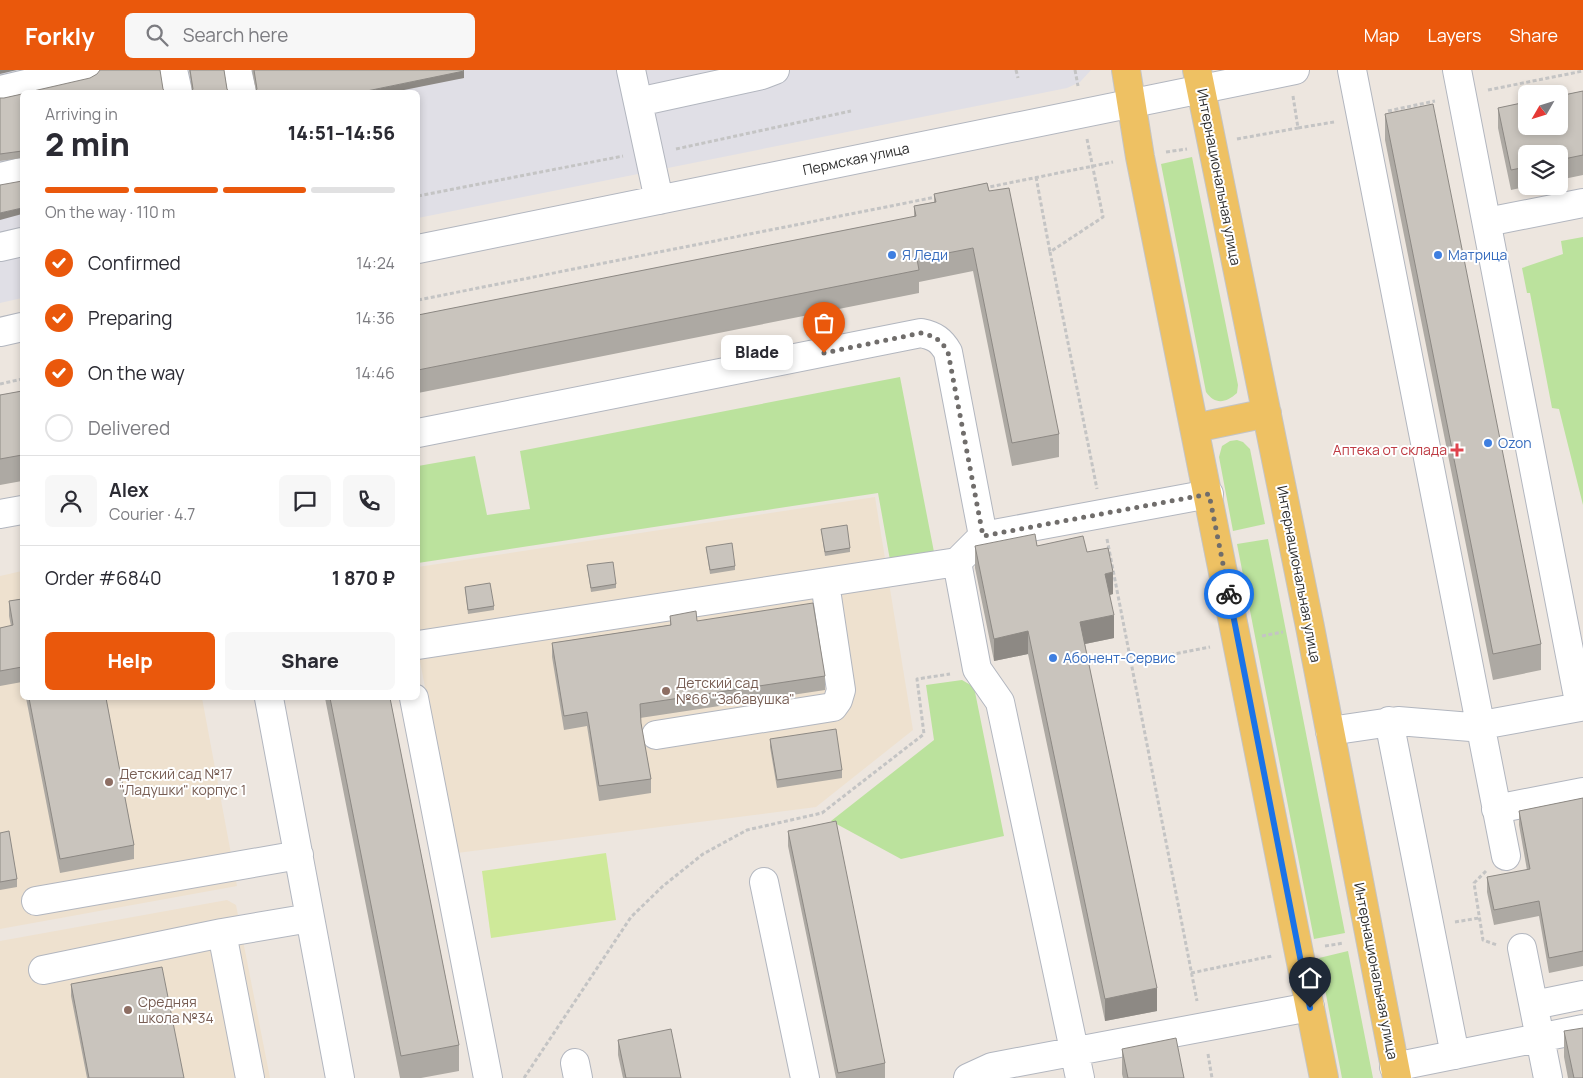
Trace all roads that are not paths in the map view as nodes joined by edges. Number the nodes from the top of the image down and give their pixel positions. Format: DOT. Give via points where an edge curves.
graph roads {
  1 [pos="86,70"];
  2 [pos="173,70"];
  3 [pos="237,70"];
  4 [pos="631,70"];
  5 [pos="775,70"];
  6 [pos="1126,70"];
  7 [pos="1295,70"];
  8 [pos="1352,70"];
  9 [pos="1457,70"];
  10 [pos="1199,79"];
  11 [pos="0,90"];
  12 [pos="178,90"];
  13 [pos="242,90"];
  14 [pos="638,102"];
  15 [pos="1131,103"];
  16 [pos="20,172"];
  17 [pos="0,177"];
  18 [pos="659,200"];
  19 [pos="1583,203"];
  20 [pos="1487,222"];
  21 [pos="20,242"];
  22 [pos="0,247"];
  23 [pos="420,249"];
  24 [pos="20,327"];
  25 [pos="0,332"];
  26 [pos="1267,413"];
  27 [pos="1195,428"];
  28 [pos="420,434"];
  29 [pos="1209,494"];
  30 [pos="20,510"];
  31 [pos="0,514"];
  32 [pos="983,536"];
  33 [pos="957,562"];
  34 [pos="825,583"];
  35 [pos="1574,625"];
  36 [pos="420,645"];
  37 [pos="269,700"];
  38 [pos="414,700"];
  39 [pos="1582,708"];
  40 [pos="1389,721"];
  41 [pos="1480,726"];
  42 [pos="1330,731"];
  43 [pos="656,735"];
  44 [pos="1583,792"];
  45 [pos="1496,809"];
  46 [pos="298,855"];
  47 [pos="1506,856"];
  48 [pos="764,882"];
  49 [pos="36,901"];
  50 [pos="310,918"];
  51 [pos="222,933"];
  52 [pos="1522,948"];
  53 [pos="43,970"];
  54 [pos="1583,995"];
  55 [pos="1534,1005"];
  56 [pos="1310,1008"];
  57 [pos="1583,1028"];
  58 [pos="1540,1037"];
  59 [pos="1075,1051"];
  60 [pos="1455,1055"];
  61 [pos="1396,1073"];
  62 [pos="250,1078"];
  63 [pos="340,1078"];
  64 [pos="488,1078"];
  65 [pos="805,1078"];
  66 [pos="968,1078"];
  67 [pos="1080,1078"];
  68 [pos="1324,1078"];
  69 [pos="1548,1078"];
  1 -- 11 [label="street"];
  2 -- 12 [label="street"];
  3 -- 13 [label="street"];
  4 -- 14 [label="street"];
  5 -- 14 [label="street"];
  6 -- 15 [label="main road"];
  7 -- 10 [label="street, Пермская улица"];
  8 -- 41 [label="street"];
  9 -- 20 [label="street"];
  10 -- 15 [label="street, Пермская улица"];
  10 -- 26 [label="main road, Интернациональная улица"];
  14 -- 18 [label="street"];
  15 -- 18 [label="street, Пермская улица"];
  15 -- 27 [label="main road"];
  16 -- 17 [label="street"];
  18 -- 23 [label="street, Пермская улица"];
  19 -- 20 [label="street"];
  20 -- 35 [label="street"];
  21 -- 22 [label="street"];
  24 -- 25 [label="street"];
  26 -- 27 [label="main road"];
  26 -- 42 [label="main road, Интернациональная улица"];
  27 -- 29 [label="main road"];
  28 -- 32 [label="street" via="921,333 942,342 948,352"];
  29 -- 32 [label="street"];
  29 -- 56 [label="main road"];
  30 -- 31 [label="street"];
  32 -- 33 [label="street"];
  33 -- 34 [label="street"];
  33 -- 59 [label="street" via="977,670 1000,702"];
  34 -- 36 [label="street"];
  34 -- 43 [label="street" via="841,690 833,707"];
  35 -- 39 [label="street"];
  37 -- 46 [label="street"];
  38 -- 64 [label="street"];
  39 -- 41 [label="street"];
  40 -- 41 [label="street"];
  40 -- 42 [label="street"];
  40 -- 60 [label="street"];
  41 -- 45 [label="street"];
  42 -- 61 [label="main road, Интернациональная улица"];
  44 -- 45 [label="street"];
  45 -- 47 [label="street"];
  46 -- 49 [label="street"];
  46 -- 50 [label="street"];
  48 -- 65 [label="street"];
  50 -- 51 [label="street"];
  50 -- 63 [label="street"];
  51 -- 53 [label="street"];
  51 -- 62 [label="street"];
  52 -- 55 [label="street"];
  54 -- 55 [label="street"];
  55 -- 58 [label="street"];
  56 -- 59 [label="street"];
  56 -- 68 [label="main road"];
  57 -- 58 [label="street"];
  58 -- 60 [label="street"];
  58 -- 69 [label="street"];
  59 -- 66 [label="street" via="992,1067"];
  59 -- 67 [label="street"];
  60 -- 61 [label="street"];
}
